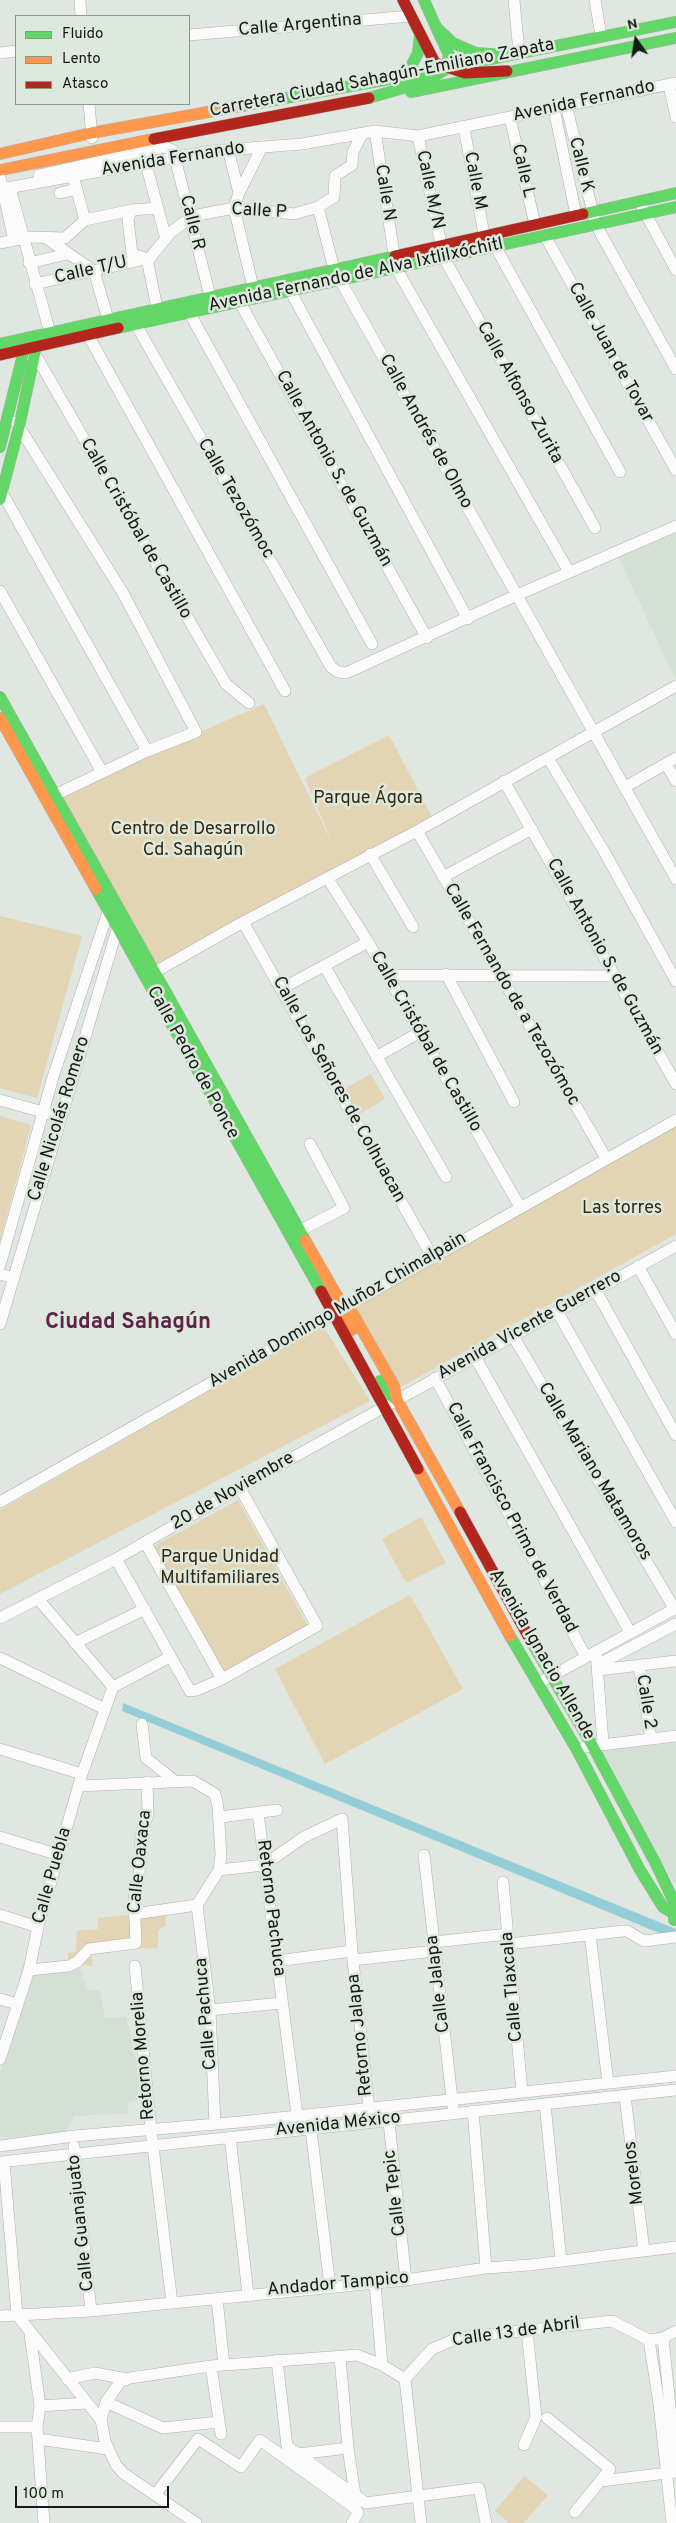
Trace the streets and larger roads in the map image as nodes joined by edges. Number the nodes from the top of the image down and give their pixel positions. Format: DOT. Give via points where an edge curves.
graph roads {
  1 [pos="80,0"];
  2 [pos="403,0"];
  3 [pos="424,0"];
  4 [pos="514,0"];
  5 [pos="594,0"];
  6 [pos="81,15"];
  7 [pos="411,16"];
  8 [pos="676,22"];
  9 [pos="436,27"];
  10 [pos="420,34"];
  11 [pos="190,36"];
  12 [pos="601,36"];
  13 [pos="676,38"];
  14 [pos="15,51"];
  15 [pos="519,52"];
  16 [pos="0,53"];
  17 [pos="505,55"];
  18 [pos="446,69"];
  19 [pos="512,70"];
  20 [pos="406,76"];
  21 [pos="672,84"];
  22 [pos="360,101"];
  23 [pos="89,105"];
  24 [pos="566,106"];
  25 [pos="554,109"];
  26 [pos="676,117"];
  27 [pos="510,118"];
  28 [pos="464,128"];
  29 [pos="375,131"];
  30 [pos="91,134"];
  31 [pos="362,134"];
  32 [pos="418,136"];
  33 [pos="262,147"];
  34 [pos="228,149"];
  35 [pos="92,150"];
  36 [pos="0,154"];
  37 [pos="174,154"];
  38 [pos="146,164"];
  39 [pos="0,170"];
  40 [pos="73,176"];
  41 [pos="3,184"];
  42 [pos="77,189"];
  43 [pos="60,192"];
  44 [pos="239,193"];
  45 [pos="676,193"];
  46 [pos="640,200"];
  47 [pos="318,207"];
  48 [pos="676,207"];
  49 [pos="156,208"];
  50 [pos="234,208"];
  51 [pos="132,210"];
  52 [pos="592,212"];
  53 [pos="645,214"];
  54 [pos="576,215"];
  55 [pos="190,218"];
  56 [pos="85,220"];
  57 [pos="535,224"];
  58 [pos="596,225"];
  59 [pos="484,234"];
  60 [pos="168,236"];
  61 [pos="545,236"];
  62 [pos="46,238"];
  63 [pos="18,239"];
  64 [pos="0,243"];
  65 [pos="441,244"];
  66 [pos="495,246"];
  67 [pos="67,254"];
  68 [pos="394,254"];
  69 [pos="444,258"];
  70 [pos="147,259"];
  71 [pos="29,263"];
  72 [pos="396,268"];
  73 [pos="334,269"];
  74 [pos="676,270"];
  75 [pos="94,271"];
  76 [pos="340,280"];
  77 [pos="35,284"];
  78 [pos="287,285"];
  79 [pos="253,286"];
  80 [pos="210,296"];
  81 [pos="239,301"];
  82 [pos="157,308"];
  83 [pos="189,312"];
  84 [pos="108,319"];
  85 [pos="136,324"];
  86 [pos="88,335"];
  87 [pos="38,343"];
  88 [pos="0,344"];
  89 [pos="0,356"];
  90 [pos="676,369"];
  91 [pos="9,412"];
  92 [pos="19,427"];
  93 [pos="0,447"];
  94 [pos="676,470"];
  95 [pos="620,472"];
  96 [pos="1,493"];
  97 [pos="676,526"];
  98 [pos="595,528"];
  99 [pos="569,572"];
  100 [pos="0,591"];
  101 [pos="517,595"];
  102 [pos="468,620"];
  103 [pos="428,638"];
  104 [pos="372,644"];
  105 [pos="676,686"];
  106 [pos="285,691"];
  107 [pos="0,697"];
  108 [pos="249,703"];
  109 [pos="0,718"];
  110 [pos="592,731"];
  111 [pos="147,751"];
  112 [pos="671,761"];
  113 [pos="551,763"];
  114 [pos="102,772"];
  115 [pos="676,781"];
  116 [pos="505,783"];
  117 [pos="625,787"];
  118 [pos="55,795"];
  119 [pos="532,828"];
  120 [pos="417,831"];
  121 [pos="370,854"];
  122 [pos="443,877"];
  123 [pos="328,879"];
  124 [pos="676,879"];
  125 [pos="113,898"];
  126 [pos="108,913"];
  127 [pos="122,914"];
  128 [pos="243,922"];
  129 [pos="413,927"];
  130 [pos="117,929"];
  131 [pos="368,942"];
  132 [pos="325,967"];
  133 [pos="155,972"];
  134 [pos="446,974"];
  135 [pos="386,975"];
  136 [pos="500,976"];
  137 [pos="614,976"];
  138 [pos="676,981"];
  139 [pos="282,989"];
  140 [pos="420,1032"];
  141 [pos="376,1057"];
  142 [pos="676,1084"];
  143 [pos="0,1100"];
  144 [pos="514,1102"];
  145 [pos="44,1113"];
  146 [pos="61,1117"];
  147 [pos="676,1120"];
  148 [pos="310,1144"];
  149 [pos="606,1158"];
  150 [pos="27,1170"];
  151 [pos="43,1175"];
  152 [pos="446,1178"];
  153 [pos="520,1207"];
  154 [pos="301,1230"];
  155 [pos="676,1246"];
  156 [pos="433,1258"];
  157 [pos="0,1265"];
  158 [pos="638,1266"];
  159 [pos="0,1274"];
  160 [pos="14,1278"];
  161 [pos="595,1289"];
  162 [pos="344,1308"];
  163 [pos="557,1311"];
  164 [pos="333,1314"];
  165 [pos="0,1324"];
  166 [pos="676,1334"];
  167 [pos="513,1336"];
  168 [pos="475,1357"];
  169 [pos="435,1378"];
  170 [pos="397,1400"];
  171 [pos="386,1408"];
  172 [pos="676,1435"];
  173 [pos="240,1488"];
  174 [pos="0,1502"];
  175 [pos="676,1522"];
  176 [pos="145,1542"];
  177 [pos="116,1559"];
  178 [pos="38,1600"];
  179 [pos="675,1608"];
  180 [pos="145,1609"];
  181 [pos="0,1618"];
  182 [pos="676,1624"];
  183 [pos="630,1632"];
  184 [pos="75,1643"];
  185 [pos="591,1654"];
  186 [pos="170,1656"];
  187 [pos="0,1658"];
  188 [pos="676,1661"];
  189 [pos="639,1665"];
  190 [pos="598,1668"];
  191 [pos="551,1676"];
  192 [pos="222,1679"];
  193 [pos="538,1682"];
  194 [pos="110,1698"];
  195 [pos="142,1724"];
  196 [pos="676,1736"];
  197 [pos="651,1739"];
  198 [pos="598,1744"];
  199 [pos="0,1749"];
  200 [pos="577,1750"];
  201 [pos="82,1774"];
  202 [pos="175,1781"];
  203 [pos="147,1782"];
  204 [pos="79,1786"];
  205 [pos="277,1810"];
  206 [pos="258,1813"];
  207 [pos="220,1817"];
  208 [pos="0,1838"];
  209 [pos="59,1855"];
  210 [pos="424,1855"];
  211 [pos="264,1865"];
  212 [pos="219,1870"];
  213 [pos="503,1882"];
  214 [pos="197,1905"];
  215 [pos="134,1914"];
  216 [pos="0,1915"];
  217 [pos="675,1922"];
  218 [pos="38,1927"];
  219 [pos="590,1934"];
  220 [pos="676,1937"];
  221 [pos="508,1939"];
  222 [pos="435,1946"];
  223 [pos="352,1956"];
  224 [pos="277,1961"];
  225 [pos="135,1966"];
  226 [pos="29,1970"];
  227 [pos="0,1999"];
  228 [pos="282,2003"];
  229 [pos="17,2004"];
  230 [pos="210,2010"];
  231 [pos="0,2059"];
  232 [pos="676,2076"];
  233 [pos="608,2083"];
  234 [pos="676,2090"];
  235 [pos="522,2092"];
  236 [pos="625,2096"];
  237 [pos="453,2100"];
  238 [pos="545,2104"];
  239 [pos="388,2107"];
  240 [pos="370,2109"];
  241 [pos="473,2111"];
  242 [pos="454,2113"];
  243 [pos="297,2115"];
  244 [pos="388,2119"];
  245 [pos="215,2124"];
  246 [pos="151,2130"];
  247 [pos="311,2130"];
  248 [pos="74,2136"];
  249 [pos="230,2137"];
  250 [pos="153,2145"];
  251 [pos="0,2146"];
  252 [pos="75,2153"];
  253 [pos="2,2162"];
  254 [pos="676,2247"];
  255 [pos="644,2251"];
  256 [pos="561,2260"];
  257 [pos="486,2268"];
  258 [pos="406,2280"];
  259 [pos="375,2283"];
  260 [pos="330,2286"];
  261 [pos="248,2294"];
  262 [pos="217,2299"];
  263 [pos="172,2303"];
  264 [pos="91,2311"];
  265 [pos="17,2315"];
  266 [pos="0,2316"];
  267 [pos="527,2331"];
  268 [pos="676,2331"];
  269 [pos="29,2332"];
  270 [pos="663,2338"];
  271 [pos="649,2340"];
  272 [pos="340,2357"];
  273 [pos="277,2360"];
  274 [pos="224,2365"];
  275 [pos="382,2365"];
  276 [pos="211,2366"];
  277 [pos="68,2379"];
  278 [pos="127,2379"];
  279 [pos="405,2379"];
  280 [pos="106,2402"];
  281 [pos="87,2403"];
  282 [pos="40,2406"];
  283 [pos="547,2418"];
  284 [pos="101,2420"];
  285 [pos="219,2422"];
  286 [pos="0,2427"];
  287 [pos="37,2427"];
  288 [pos="221,2434"];
  289 [pos="38,2439"];
  290 [pos="524,2445"];
  291 [pos="348,2448"];
  292 [pos="108,2449"];
  293 [pos="298,2454"];
  294 [pos="676,2464"];
  295 [pos="671,2473"];
  296 [pos="601,2481"];
  297 [pos="356,2494"];
  298 [pos="155,2495"];
  299 [pos="417,2497"];
  300 [pos="575,2512"];
  301 [pos="355,2518"];
  302 [pos="44,2523"];
  303 [pos="196,2523"];
  304 [pos="421,2523"];
  305 [pos="486,2523"];
  306 [pos="672,2523"];
  1 -- 6 [label="street"];
  2 -- 7 [label="street"];
  3 -- 9 [label="street"];
  4 -- 15 [label="street"];
  5 -- 12 [label="street"];
  7 -- 10 [label="street"];
  7 -- 11 [label="street, Calle Argentina"];
  8 -- 12 [label="street, Carretera Ciudad Sahagún-Emiliano Zapata"];
  9 -- 17 [label="street" via="460,47 476,53"];
  9 -- 18 [label="street" via="449,56"];
  10 -- 18 [label="street" via="434,62"];
  10 -- 20 [label="street" via="418,53"];
  12 -- 15 [label="street, Carretera Ciudad Sahagún-Emiliano Zapata"];
  13 -- 19 [label="street"];
  14 -- 16 [label="street"];
  15 -- 17 [label="street, Carretera Ciudad Sahagún-Emiliano Zapata"];
  17 -- 18 [label="street, Carretera Ciudad Sahagún-Emiliano Zapata"];
  18 -- 19 [label="street" via="472,74"];
  18 -- 20 [label="street, Carretera Ciudad Sahagún-Emiliano Zapata"];
  18 -- 22 [label="street" via="424,82"];
  19 -- 22 [label="street, Carretera Ciudad Sahagún-Emiliano Zapata"];
  20 -- 30 [label="street, Carretera Ciudad Sahagún-Emiliano Zapata"];
  21 -- 24 [label="street, Avenida Fernando"];
  21 -- 26 [label="street"];
  22 -- 35 [label="street, Carretera Ciudad Sahagún-Emiliano Zapata"];
  23 -- 30 [label="street"];
  24 -- 25 [label="street, Avenida Fernando"];
  24 -- 52 [label="street, Calle K"];
  25 -- 27 [label="street, Avenida Fernando"];
  25 -- 54 [label="street"];
  27 -- 28 [label="street, Avenida Fernando"];
  27 -- 57 [label="street, Calle L"];
  28 -- 32 [label="street, Avenida Fernando"];
  28 -- 59 [label="street, Calle M"];
  29 -- 31 [label="street, Avenida Fernando"];
  29 -- 32 [label="street, Avenida Fernando"];
  29 -- 68 [label="street, Calle N"];
  30 -- 35 [label="street"];
  30 -- 36 [label="street, Carretera Ciudad Sahagún-Emiliano Zapata"];
  31 -- 33 [label="street, Avenida Fernando"];
  31 -- 47 [label="street" via="353,152 352,165 335,176 334,197"];
  32 -- 65 [label="street, Calle M/N"];
  33 -- 34 [label="street, Avenida Fernando"];
  33 -- 44 [label="street"];
  34 -- 37 [label="street, Avenida Fernando"];
  34 -- 44 [label="street"];
  35 -- 39 [label="street, Carretera Ciudad Sahagún-Emiliano Zapata"];
  37 -- 38 [label="street, Avenida Fernando"];
  37 -- 41 [label="street" via="164,148"];
  37 -- 55 [label="street, Calle R"];
  38 -- 40 [label="street, Avenida Fernando"];
  38 -- 49 [label="street"];
  40 -- 41 [label="street, Avenida Fernando"];
  40 -- 42 [label="street"];
  41 -- 63 [label="street, Calle Cristóbal de Castillo"];
  42 -- 43 [label="street"];
  42 -- 56 [label="street"];
  44 -- 50 [label="street"];
  45 -- 46 [label="street, Avenida Fernando de Alva Ixtlilxóchitl"];
  46 -- 52 [label="street, Avenida Fernando de Alva Ixtlilxóchitl"];
  46 -- 53 [label="street"];
  47 -- 50 [label="street, Calle P" via="294,214"];
  47 -- 73 [label="street"];
  48 -- 53 [label="street, Avenida Fernando de Alva Ixtlilxóchitl"];
  49 -- 51 [label="street"];
  49 -- 60 [label="street"];
  50 -- 55 [label="street, Calle P"];
  50 -- 79 [label="street"];
  51 -- 56 [label="street"];
  51 -- 70 [label="street" via="128,219 132,254"];
  52 -- 54 [label="street, Avenida Fernando de Alva Ixtlilxóchitl"];
  52 -- 58 [label="street, Calle K"];
  53 -- 58 [label="street, Avenida Fernando de Alva Ixtlilxóchitl"];
  53 -- 74 [label="street"];
  54 -- 57 [label="street, Avenida Fernando de Alva Ixtlilxóchitl"];
  55 -- 60 [label="street, Calle P"];
  55 -- 80 [label="street, Calle R"];
  56 -- 62 [label="street" via="65,238"];
  57 -- 59 [label="street, Avenida Fernando de Alva Ixtlilxóchitl"];
  58 -- 61 [label="street, Avenida Fernando de Alva Ixtlilxóchitl"];
  58 -- 90 [label="street"];
  59 -- 65 [label="street, Avenida Fernando de Alva Ixtlilxóchitl"];
  60 -- 70 [label="street, Calle P"];
  61 -- 66 [label="street, Avenida Fernando de Alva Ixtlilxóchitl"];
  61 -- 94 [label="street, Calle Juan de Tovar"];
  62 -- 63 [label="street"];
  62 -- 67 [label="street"];
  63 -- 64 [label="street"];
  63 -- 71 [label="street, Calle Cristóbal de Castillo"];
  65 -- 68 [label="street, Avenida Fernando de Alva Ixtlilxóchitl"];
  66 -- 69 [label="street, Avenida Fernando de Alva Ixtlilxóchitl"];
  66 -- 95 [label="street"];
  67 -- 71 [label="street"];
  67 -- 75 [label="street"];
  68 -- 73 [label="street, Avenida Fernando de Alva Ixtlilxóchitl"];
  69 -- 72 [label="street, Avenida Fernando de Alva Ixtlilxóchitl"];
  69 -- 98 [label="street, Calle Alfonso Zurita"];
  70 -- 75 [label="street, Calle T/U"];
  70 -- 82 [label="street"];
  71 -- 77 [label="street, Calle Cristóbal de Castillo"];
  72 -- 76 [label="street, Avenida Fernando de Alva Ixtlilxóchitl"];
  72 -- 99 [label="street"];
  73 -- 76 [label="street, Calle Andrés de Olmo"];
  73 -- 78 [label="street, Avenida Fernando de Alva Ixtlilxóchitl"];
  75 -- 77 [label="street, Calle T/U"];
  75 -- 84 [label="street"];
  76 -- 78 [label="street, Avenida Fernando de Alva Ixtlilxóchitl"];
  76 -- 101 [label="street, Calle Andrés de Olmo"];
  77 -- 87 [label="street, Calle Cristóbal de Castillo"];
  78 -- 79 [label="street, Avenida Fernando de Alva Ixtlilxóchitl"];
  78 -- 81 [label="street, Avenida Fernando de Alva Ixtlilxóchitl"];
  78 -- 102 [label="street"];
  79 -- 80 [label="street, Avenida Fernando de Alva Ixtlilxóchitl"];
  80 -- 82 [label="street, Avenida Fernando de Alva Ixtlilxóchitl"];
  81 -- 83 [label="street, Avenida Fernando de Alva Ixtlilxóchitl"];
  81 -- 103 [label="street, Calle Antonio S. de Guzmán"];
  82 -- 84 [label="street, Avenida Fernando de Alva Ixtlilxóchitl"];
  83 -- 85 [label="street, Avenida Fernando de Alva Ixtlilxóchitl"];
  83 -- 104 [label="street"];
  84 -- 87 [label="street, Avenida Fernando de Alva Ixtlilxóchitl" via="69,328"];
  85 -- 86 [label="street, Avenida Fernando de Alva Ixtlilxóchitl"];
  85 -- 103 [label="street, Calle Tezozómoc" via="331,667 346,674"];
  86 -- 87 [label="street, Avenida Fernando de Alva Ixtlilxóchitl"];
  86 -- 106 [label="street"];
  87 -- 88 [label="street, Avenida Fernando de Alva Ixtlilxóchitl"];
  87 -- 89 [label="street, Avenida Fernando de Alva Ixtlilxóchitl"];
  87 -- 91 [label="street"];
  87 -- 92 [label="street"];
  87 -- 108 [label="street, Calle Cristóbal de Castillo" via="226,684"];
  91 -- 92 [label="street"];
  91 -- 93 [label="street"];
  92 -- 96 [label="street"];
  92 -- 111 [label="street" via="123,593 196,732"];
  96 -- 111 [label="street"];
  97 -- 99 [label="street"];
  99 -- 101 [label="street"];
  100 -- 114 [label="street"];
  101 -- 102 [label="street"];
  101 -- 110 [label="street, Calle Andrés de Olmo"];
  102 -- 103 [label="street"];
  105 -- 110 [label="street"];
  107 -- 118 [label="street, Calle Pedro de Ponce"];
  109 -- 126 [label="street, Calle Pedro de Ponce"];
  110 -- 116 [label="street"];
  110 -- 117 [label="street, Calle Andrés de Olmo"];
  111 -- 114 [label="street"];
  112 -- 115 [label="street"];
  112 -- 117 [label="street"];
  113 -- 138 [label="street"];
  114 -- 118 [label="street"];
  116 -- 119 [label="street, Calle Antonio S. de Guzmán"];
  116 -- 120 [label="street"];
  117 -- 124 [label="street"];
  118 -- 125 [label="street, Calle Pedro de Ponce"];
  119 -- 122 [label="street"];
  119 -- 137 [label="street, Calle Antonio S. de Guzmán"];
  120 -- 121 [label="street"];
  120 -- 122 [label="street, Calle Fernando de a Tezozómoc"];
  121 -- 123 [label="street"];
  121 -- 129 [label="street"];
  122 -- 136 [label="street, Calle Fernando de a Tezozómoc"];
  123 -- 128 [label="street"];
  123 -- 131 [label="street, Calle Cristóbal de Castillo"];
  125 -- 126 [label="street, Calle Nicolás Romero"];
  125 -- 127 [label="street, Calle Pedro de Ponce"];
  126 -- 130 [label="street, Calle Pedro de Ponce"];
  126 -- 145 [label="street, Calle Nicolás Romero"];
  127 -- 130 [label="street, Calle Nicolás Romero"];
  127 -- 133 [label="street, Calle Pedro de Ponce"];
  128 -- 133 [label="street"];
  128 -- 139 [label="street, Calle Los Señores de Colhuacan"];
  130 -- 146 [label="street, Calle Nicolás Romero"];
  130 -- 164 [label="street, Calle Pedro de Ponce"];
  131 -- 132 [label="street"];
  131 -- 135 [label="street, Calle Cristóbal de Castillo"];
  132 -- 139 [label="street"];
  132 -- 141 [label="street"];
  133 -- 154 [label="street, Calle Pedro de Ponce"];
  134 -- 135 [label="street"];
  134 -- 136 [label="street"];
  134 -- 144 [label="street"];
  135 -- 140 [label="street, Calle Cristóbal de Castillo"];
  136 -- 137 [label="street"];
  136 -- 149 [label="street, Calle Fernando de a Tezozómoc"];
  137 -- 142 [label="street, Calle Antonio S. de Guzmán"];
  139 -- 156 [label="street, Calle Los Señores de Colhuacan"];
  140 -- 141 [label="street"];
  140 -- 153 [label="street, Calle Cristóbal de Castillo"];
  141 -- 152 [label="street"];
  143 -- 145 [label="street"];
  145 -- 146 [label="street"];
  145 -- 150 [label="street, Calle Nicolás Romero"];
  146 -- 151 [label="street, Calle Nicolás Romero"];
  147 -- 149 [label="street, Avenida Domingo Muñoz Chimalpain"];
  148 -- 154 [label="street" via="344,1208"];
  149 -- 153 [label="street, Avenida Domingo Muñoz Chimalpain"];
  150 -- 151 [label="street"];
  150 -- 157 [label="street, Calle Nicolás Romero"];
  151 -- 160 [label="street, Calle Nicolás Romero"];
  153 -- 156 [label="street, Avenida Domingo Muñoz Chimalpain"];
  154 -- 162 [label="street, Calle Pedro de Ponce"];
  155 -- 158 [label="street, Avenida Vicente Guerrero"];
  156 -- 162 [label="street, Avenida Domingo Muñoz Chimalpain"];
  158 -- 161 [label="street, Avenida Vicente Guerrero"];
  158 -- 166 [label="street"];
  159 -- 160 [label="street"];
  160 -- 165 [label="street, Calle Nicolás Romero"];
  161 -- 163 [label="street, Avenida Vicente Guerrero"];
  161 -- 172 [label="street"];
  162 -- 164 [label="street, Avenida Domingo Muñoz Chimalpain"];
  162 -- 170 [label="street, Calle Pedro de Ponce" via="352,1311 394,1386"];
  163 -- 167 [label="street, Avenida Vicente Guerrero"];
  163 -- 175 [label="street"];
  164 -- 171 [label="street, Calle Pedro de Ponce"];
  164 -- 174 [label="street, Avenida Domingo Muñoz Chimalpain"];
  167 -- 168 [label="street, Avenida Vicente Guerrero"];
  167 -- 179 [label="street, Calle Mariano Matamoros"];
  168 -- 169 [label="street, Avenida Vicente Guerrero"];
  168 -- 183 [label="street"];
  169 -- 170 [label="street, Avenida Vicente Guerrero"];
  169 -- 185 [label="street, Calle Francisco Primo de Verdad"];
  170 -- 171 [label="street, Avenida Vicente Guerrero"];
  170 -- 191 [label="street, Avenida Ignacio Allende"];
  171 -- 173 [label="street, 20 de Noviembre"];
  171 -- 193 [label="street, Avenida Ignacio Allende" via="485,1593"];
  173 -- 176 [label="street, 20 de Noviembre"];
  173 -- 192 [label="street" via="317,1626"];
  176 -- 177 [label="street, 20 de Noviembre"];
  176 -- 192 [label="street"];
  177 -- 178 [label="street, 20 de Noviembre"];
  177 -- 180 [label="street"];
  178 -- 181 [label="street, 20 de Noviembre"];
  178 -- 184 [label="street"];
  179 -- 183 [label="street"];
  180 -- 184 [label="street"];
  180 -- 186 [label="street"];
  182 -- 190 [label="street"];
  183 -- 185 [label="street"];
  184 -- 194 [label="street"];
  185 -- 190 [label="street"];
  185 -- 191 [label="street"];
  186 -- 192 [label="street" via="187,1686 194,1691"];
  186 -- 194 [label="street"];
  187 -- 194 [label="street"];
  188 -- 189 [label="street"];
  189 -- 190 [label="street"];
  189 -- 197 [label="street, Calle 2"];
  190 -- 198 [label="street"];
  191 -- 193 [label="street"];
  191 -- 198 [label="street, Avenida Ignacio Allende"];
  193 -- 200 [label="street, Avenida Ignacio Allende"];
  194 -- 201 [label="street, Calle Puebla"];
  195 -- 202 [label="street" via="146,1758"];
  196 -- 197 [label="street"];
  197 -- 198 [label="street"];
  198 -- 200 [label="street"];
  198 -- 217 [label="street, Avenida Ignacio Allende" via="674,1902"];
  199 -- 201 [label="street"];
  200 -- 217 [label="street, Avenida Ignacio Allende" via="640,1870"];
  201 -- 204 [label="street, Calle Puebla"];
  202 -- 203 [label="street"];
  202 -- 207 [label="street" via="193,1782 215,1794"];
  203 -- 204 [label="street"];
  203 -- 215 [label="street, Calle Oaxaca" via="148,1814 141,1836"];
  204 -- 209 [label="street, Calle Puebla"];
  205 -- 206 [label="street"];
  206 -- 207 [label="street"];
  206 -- 211 [label="street, Retorno Pachuca"];
  207 -- 212 [label="street"];
  208 -- 209 [label="street"];
  209 -- 218 [label="street, Calle Puebla"];
  210 -- 222 [label="street, Calle Jalapa"];
  211 -- 212 [label="street"];
  211 -- 223 [label="street, Retorno Jalapa" via="304,1837 342,1819"];
  211 -- 224 [label="street, Retorno Pachuca"];
  212 -- 214 [label="street"];
  213 -- 221 [label="street, Calle Tlaxcala"];
  214 -- 215 [label="street"];
  214 -- 230 [label="street, Calle Pachuca"];
  215 -- 226 [label="street, Calle Oaxaca" via="137,1941 134,1944 89,1949 74,1965"];
  216 -- 218 [label="street"];
  218 -- 226 [label="street, Calle Puebla"];
  219 -- 220 [label="street, Retorno Jalapa" via="627,1931 644,1941"];
  219 -- 221 [label="street, Retorno Jalapa"];
  219 -- 233 [label="street"];
  221 -- 222 [label="street, Retorno Jalapa"];
  221 -- 235 [label="street, Calle Tlaxcala"];
  222 -- 223 [label="street, Retorno Jalapa"];
  222 -- 237 [label="street, Calle Jalapa"];
  223 -- 224 [label="street"];
  223 -- 240 [label="street, Retorno Jalapa"];
  224 -- 228 [label="street, Retorno Pachuca"];
  225 -- 246 [label="street, Retorno Morelia"];
  226 -- 229 [label="street, Calle Puebla"];
  227 -- 229 [label="street"];
  228 -- 230 [label="street"];
  228 -- 243 [label="street, Retorno Pachuca"];
  229 -- 231 [label="street, Calle Puebla"];
  230 -- 245 [label="street, Calle Pachuca"];
  232 -- 233 [label="street, Avenida México"];
  233 -- 235 [label="street, Avenida México"];
  234 -- 236 [label="street, Avenida México"];
  235 -- 237 [label="street, Avenida México"];
  236 -- 238 [label="street, Avenida México"];
  236 -- 255 [label="street, Morelos"];
  237 -- 239 [label="street, Avenida México"];
  237 -- 242 [label="street, Calle Jalapa"];
  238 -- 241 [label="street, Avenida México"];
  238 -- 256 [label="street"];
  239 -- 240 [label="street, Avenida México"];
  239 -- 244 [label="street, Calle Tepic"];
  240 -- 243 [label="street, Avenida México"];
  241 -- 242 [label="street, Avenida México"];
  241 -- 257 [label="street"];
  242 -- 244 [label="street, Avenida México"];
  243 -- 245 [label="street, Avenida México"];
  244 -- 247 [label="street, Avenida México"];
  244 -- 258 [label="street, Calle Tepic"];
  245 -- 246 [label="street, Avenida México"];
  246 -- 248 [label="street, Avenida México"];
  246 -- 250 [label="street, Retorno Morelia"];
  247 -- 249 [label="street, Avenida México"];
  247 -- 260 [label="street"];
  248 -- 251 [label="street, Avenida México"];
  248 -- 252 [label="street, Calle Guanajuato"];
  249 -- 250 [label="street, Avenida México"];
  249 -- 261 [label="street"];
  250 -- 252 [label="street, Avenida México"];
  250 -- 263 [label="street"];
  252 -- 253 [label="street, Avenida México"];
  252 -- 264 [label="street, Calle Guanajuato"];
  253 -- 265 [label="street"];
  254 -- 255 [label="street, Andador Tampico"];
  255 -- 256 [label="street, Andador Tampico"];
  256 -- 257 [label="street, Andador Tampico"];
  257 -- 258 [label="street, Andador Tampico"];
  258 -- 259 [label="street, Andador Tampico"];
  259 -- 260 [label="street, Andador Tampico"];
  259 -- 275 [label="street"];
  260 -- 261 [label="street, Andador Tampico"];
  261 -- 262 [label="street, Andador Tampico"];
  262 -- 263 [label="street, Andador Tampico"];
  262 -- 274 [label="street"];
  263 -- 264 [label="street, Andador Tampico"];
  264 -- 265 [label="street, Andador Tampico"];
  265 -- 266 [label="street, Andador Tampico"];
  265 -- 269 [label="street"];
  267 -- 271 [label="street, Calle 13 de Abril" via="612,2321"];
  267 -- 279 [label="street, Calle 13 de Abril" via="458,2338 440,2345 432,2349"];
  267 -- 290 [label="street" via="536,2417"];
  268 -- 270 [label="street"];
  269 -- 277 [label="street"];
  269 -- 282 [label="street"];
  270 -- 271 [label="street"];
  270 -- 294 [label="street"];
  271 -- 295 [label="street"];
  272 -- 273 [label="street"];
  272 -- 275 [label="street" via="357,2355"];
  272 -- 291 [label="street"];
  273 -- 274 [label="street"];
  273 -- 293 [label="street" via="287,2446"];
  274 -- 276 [label="street"];
  275 -- 279 [label="street"];
  276 -- 278 [label="street"];
  276 -- 285 [label="street"];
  277 -- 278 [label="street" via="95,2373"];
  277 -- 281 [label="street"];
  278 -- 280 [label="street" via="120,2382"];
  279 -- 299 [label="street"];
  280 -- 284 [label="street"];
  280 -- 285 [label="street" via="163,2428"];
  281 -- 282 [label="street"];
  281 -- 284 [label="street"];
  282 -- 287 [label="street"];
  283 -- 296 [label="street" via="610,2469"];
  284 -- 292 [label="street"];
  285 -- 288 [label="street"];
  286 -- 287 [label="street"];
  287 -- 289 [label="street"];
  289 -- 292 [label="street"];
  289 -- 302 [label="street"];
  291 -- 293 [label="street"];
  291 -- 297 [label="street"];
  292 -- 298 [label="street" via="123,2473"];
  293 -- 297 [label="street"];
  295 -- 296 [label="street"];
  295 -- 306 [label="street"];
  296 -- 300 [label="street"];
  297 -- 299 [label="street" via="366,2503"];
  298 -- 301 [label="street" via="198,2439 241,2466 260,2440 356,2509"];
  298 -- 303 [label="street"];
  299 -- 304 [label="street"];
  299 -- 305 [label="street" via="479,2488"];
}
